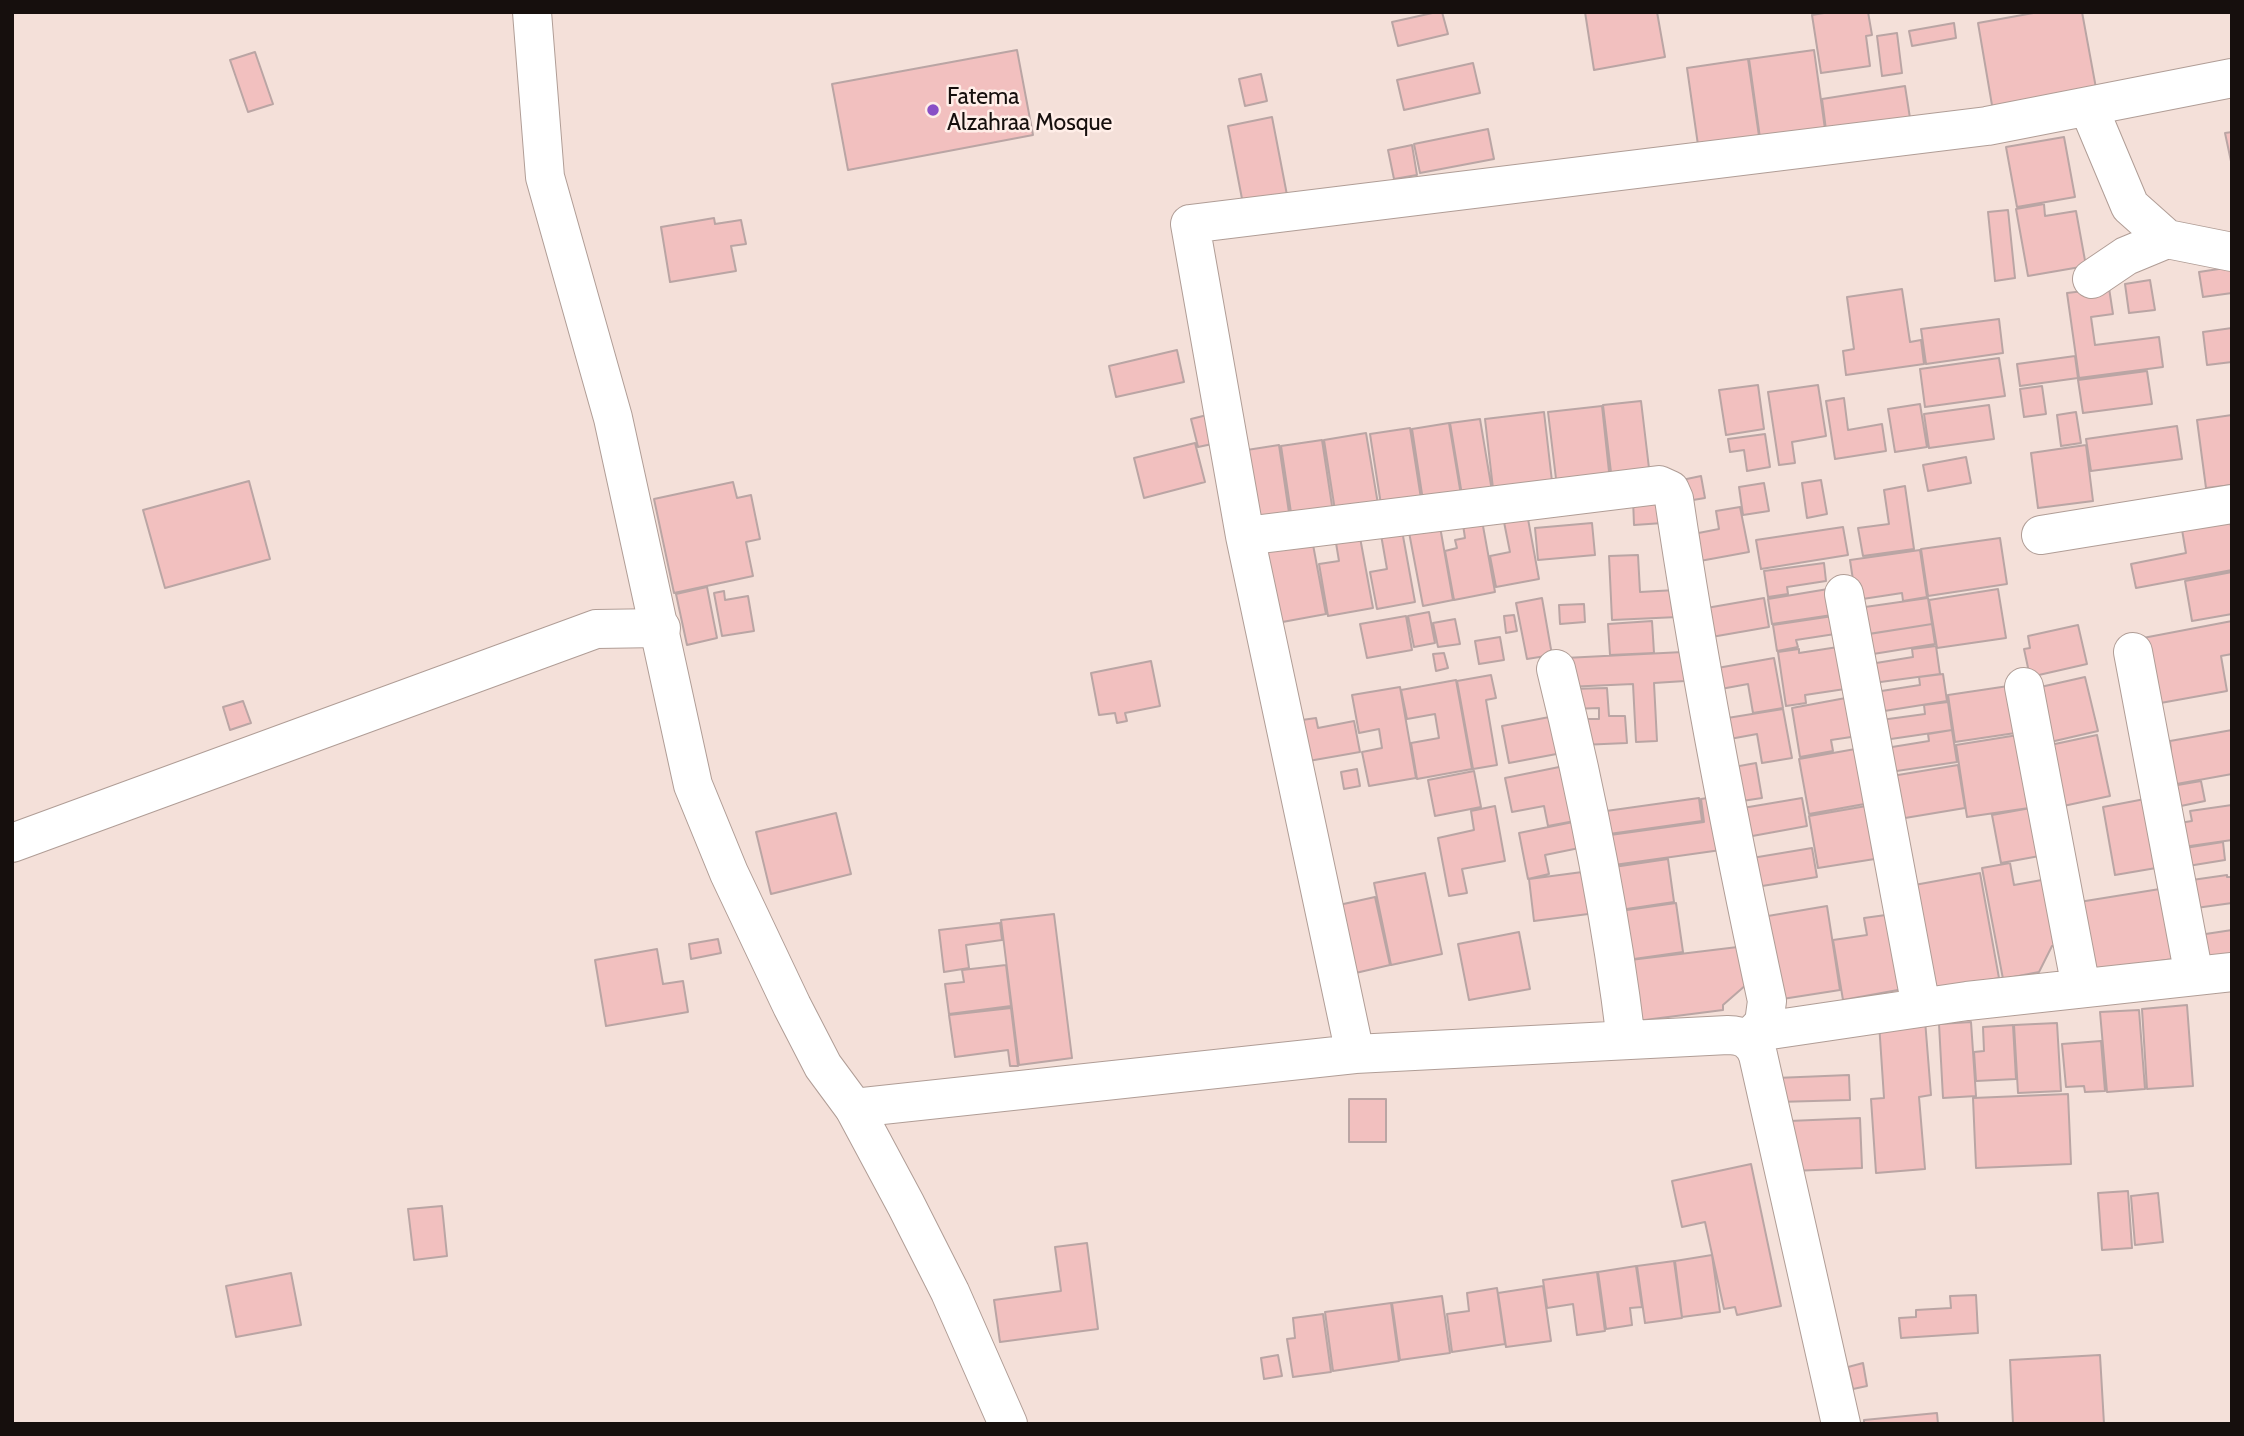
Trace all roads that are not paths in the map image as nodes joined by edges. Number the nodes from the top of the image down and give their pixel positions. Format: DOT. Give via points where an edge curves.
graph roads {
  1 [pos="532,12"];
  2 [pos="2232,78"];
  3 [pos="2088,106"];
  4 [pos="2167,239"];
  5 [pos="2232,251"];
  6 [pos="2092,279"];
  7 [pos="2232,504"];
  8 [pos="2041,535"];
  9 [pos="1245,536"];
  10 [pos="1844,594"];
  11 [pos="661,628"];
  12 [pos="2133,652"];
  13 [pos="1556,669"];
  14 [pos="2024,687"];
  15 [pos="12,843"];
  16 [pos="2232,972"];
  17 [pos="2194,976"];
  18 [pos="2081,988"];
  19 [pos="1922,1007"];
  20 [pos="1752,1036"];
  21 [pos="1626,1040"];
  22 [pos="1355,1054"];
  23 [pos="854,1108"];
  24 [pos="1008,1424"];
  25 [pos="1841,1424"];
  1 -- 11 [label="street" via="545,177 613,418"];
  2 -- 3 [label="street"];
  3 -- 4 [label="street" via="2130,206"];
  3 -- 9 [label="street" via="1987,126 1190,224"];
  4 -- 5 [label="street"];
  4 -- 6 [label="street" via="2126,256"];
  7 -- 8 [label="street"];
  9 -- 20 [label="street" via="1659,485 1670,490 1716,752 1767,1001 1764,1023"];
  9 -- 22 [label="street"];
  10 -- 19 [label="street"];
  11 -- 15 [label="street" via="596,629"];
  11 -- 23 [label="street" via="693,785 792,1006 823,1066"];
  12 -- 17 [label="street"];
  13 -- 21 [label="street" via="1612,939"];
  14 -- 18 [label="street"];
  16 -- 17 [label="street"];
  17 -- 18 [label="street"];
  18 -- 19 [label="street"];
  19 -- 20 [label="street"];
  20 -- 21 [label="street"];
  20 -- 25 [label="street"];
  21 -- 22 [label="street"];
  22 -- 23 [label="street"];
  23 -- 24 [label="street" via="950,1292"];
}
